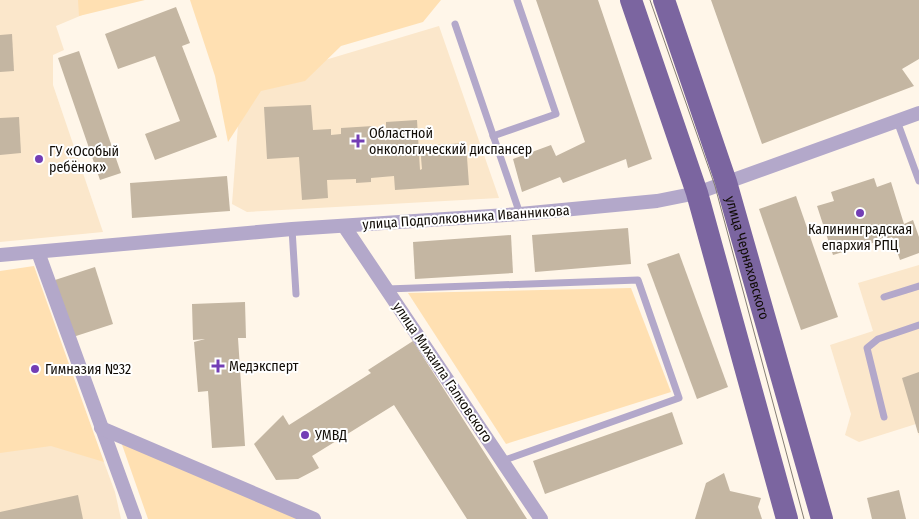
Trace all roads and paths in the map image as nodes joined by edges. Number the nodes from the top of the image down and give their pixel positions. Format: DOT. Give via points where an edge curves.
graph roads {
  1 [pos="517,0"];
  2 [pos="631,0"];
  3 [pos="664,0"];
  4 [pos="455,24"];
  5 [pos="919,113"];
  6 [pos="897,120"];
  7 [pos="493,136"];
  8 [pos="726,182"];
  9 [pos="919,182"];
  10 [pos="697,193"];
  11 [pos="520,214"];
  12 [pos="344,226"];
  13 [pos="292,229"];
  14 [pos="38,252"];
  15 [pos="0,255"];
  16 [pos="919,286"];
  17 [pos="387,289"];
  18 [pos="296,294"];
  19 [pos="884,297"];
  20 [pos="919,325"];
  21 [pos="884,416"];
  22 [pos="101,428"];
  23 [pos="502,461"];
  24 [pos="135,519"];
  25 [pos="314,519"];
  26 [pos="541,519"];
  27 [pos="788,519"];
  28 [pos="822,519"];
  1 -- 7 [label="lane" via="556,114"];
  2 -- 10 [label="main road"];
  3 -- 8 [label="main road, улица Черняховского"];
  4 -- 7 [label="lane"];
  5 -- 6 [label="street, улица Подполковника Иванникова"];
  6 -- 8 [label="street, улица Подполковника Иванникова"];
  6 -- 9 [label="lane"];
  7 -- 11 [label="lane"];
  8 -- 10 [label="street, улица Подполковника Иванникова"];
  8 -- 28 [label="main road, улица Черняховского"];
  10 -- 11 [label="street, улица Подполковника Иванникова"];
  10 -- 27 [label="main road"];
  11 -- 12 [label="street, улица Подполковника Иванникова"];
  12 -- 13 [label="street, улица Подполковника Иванникова"];
  12 -- 17 [label="street, улица Михаила Галковского"];
  13 -- 14 [label="street, улица Подполковника Иванникова"];
  13 -- 18 [label="lane"];
  14 -- 15 [label="street, улица Подполковника Иванникова"];
  14 -- 22 [label="street"];
  16 -- 19 [label="lane"];
  17 -- 23 [label="street, улица Михаила Галковского"];
  17 -- 23 [label="lane" via="638,280 679,398"];
  20 -- 21 [label="lane" via="878,339 867,348"];
  22 -- 24 [label="street"];
  22 -- 25 [label="street"];
  23 -- 26 [label="street, улица Михаила Галковского"];
}
